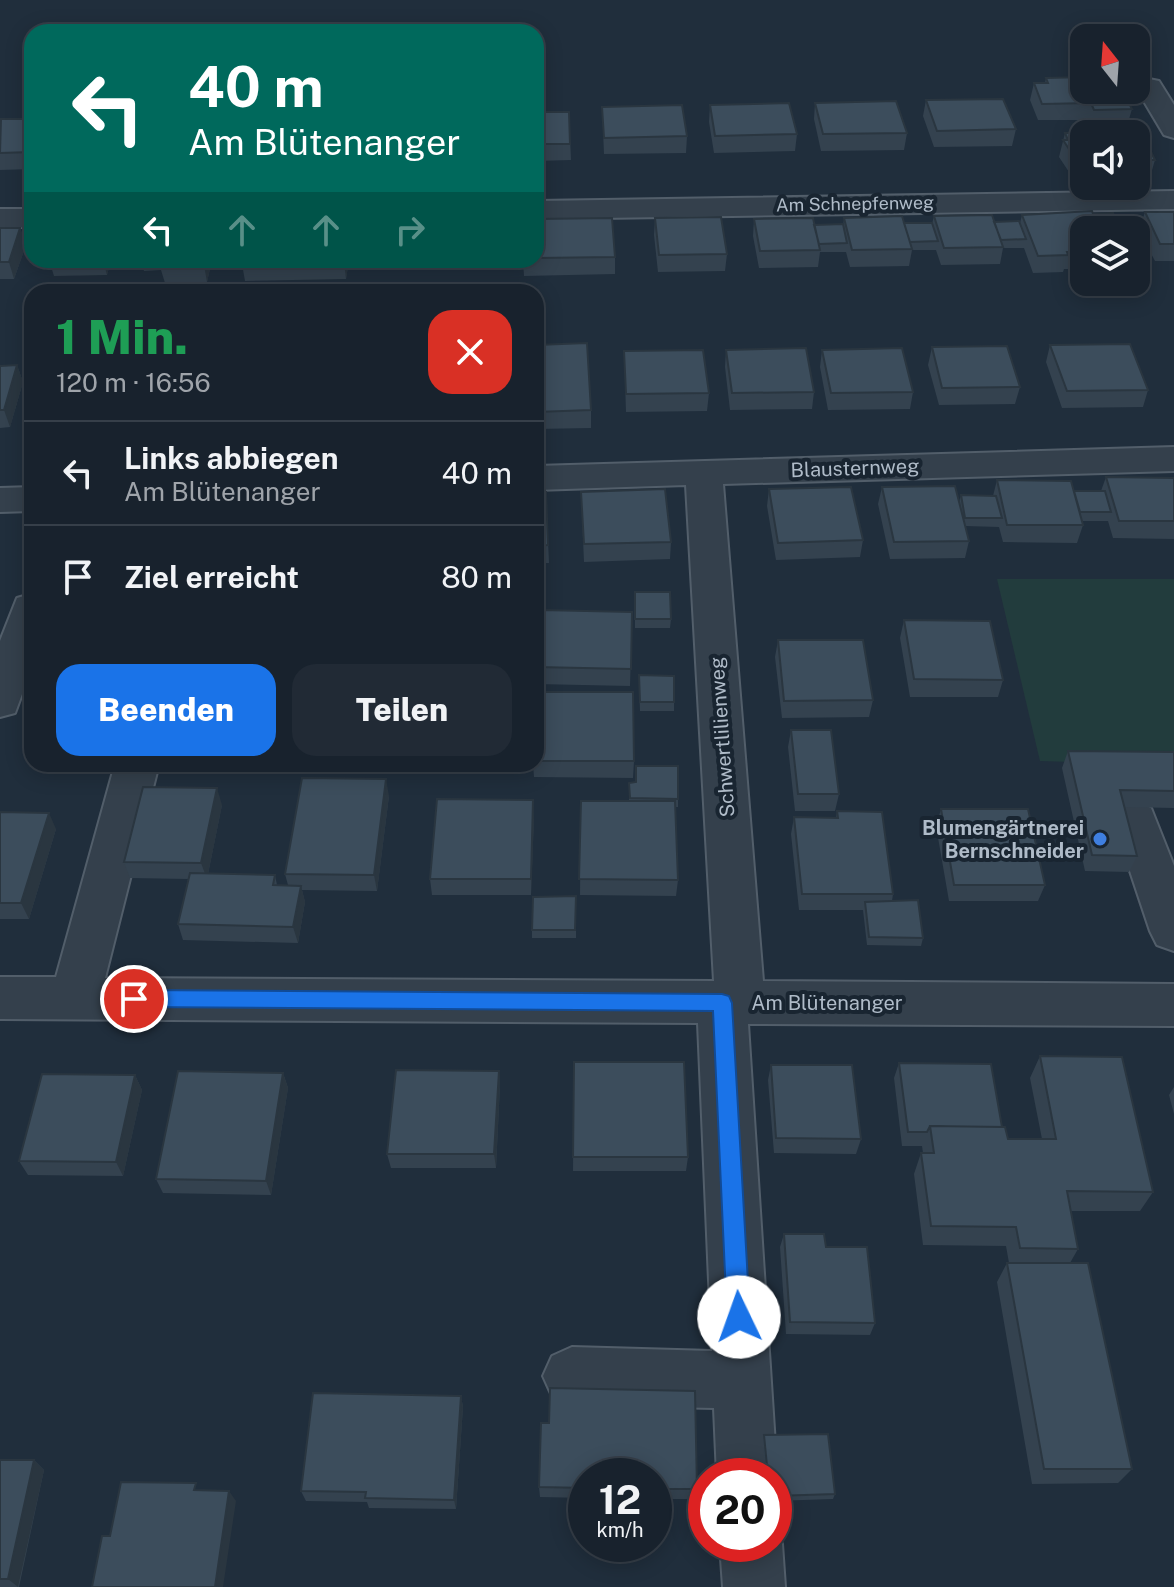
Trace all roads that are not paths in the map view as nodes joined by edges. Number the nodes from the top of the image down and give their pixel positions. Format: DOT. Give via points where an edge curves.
graph roads {
  1 [pos="1150,89"];
  2 [pos="1174,129"];
  3 [pos="1174,200"];
  4 [pos="544,210"];
  5 [pos="0,218"];
  6 [pos="24,218"];
  7 [pos="1174,459"];
  8 [pos="704,472"];
  9 [pos="544,478"];
  10 [pos="24,499"];
  11 [pos="0,500"];
  12 [pos="24,629"];
  13 [pos="0,702"];
  14 [pos="109,772"];
  15 [pos="134,772"];
  16 [pos="1135,820"];
  17 [pos="1174,931"];
  18 [pos="0,998"];
  19 [pos="62,998"];
  20 [pos="731,1002"];
  21 [pos="1174,1005"];
  22 [pos="572,1376"];
  23 [pos="742,1380"];
  24 [pos="746,1458"];
  25 [pos="752,1562"];
  26 [pos="754,1587"];
  1 -- 2 [label="street"];
  3 -- 4 [label="street, Am Schnepfenweg"];
  5 -- 6 [label="street"];
  7 -- 8 [label="street, Blausternweg"];
  8 -- 9 [label="street, Blausternweg"];
  8 -- 20 [label="street, Schwertlilienweg"];
  10 -- 11 [label="street"];
  12 -- 13 [label="street"];
  14 -- 19 [label="street"];
  15 -- 19 [label="street"];
  16 -- 17 [label="street"];
  18 -- 19 [label="street, Am Blütenanger"];
  19 -- 20 [label="street, Am Blütenanger"];
  20 -- 21 [label="street, Am Blütenanger"];
  20 -- 23 [label="street, Schwertlilienweg"];
  22 -- 23 [label="street"];
  23 -- 24 [label="street, Schwertlilienweg"];
  25 -- 26 [label="street"];
}
